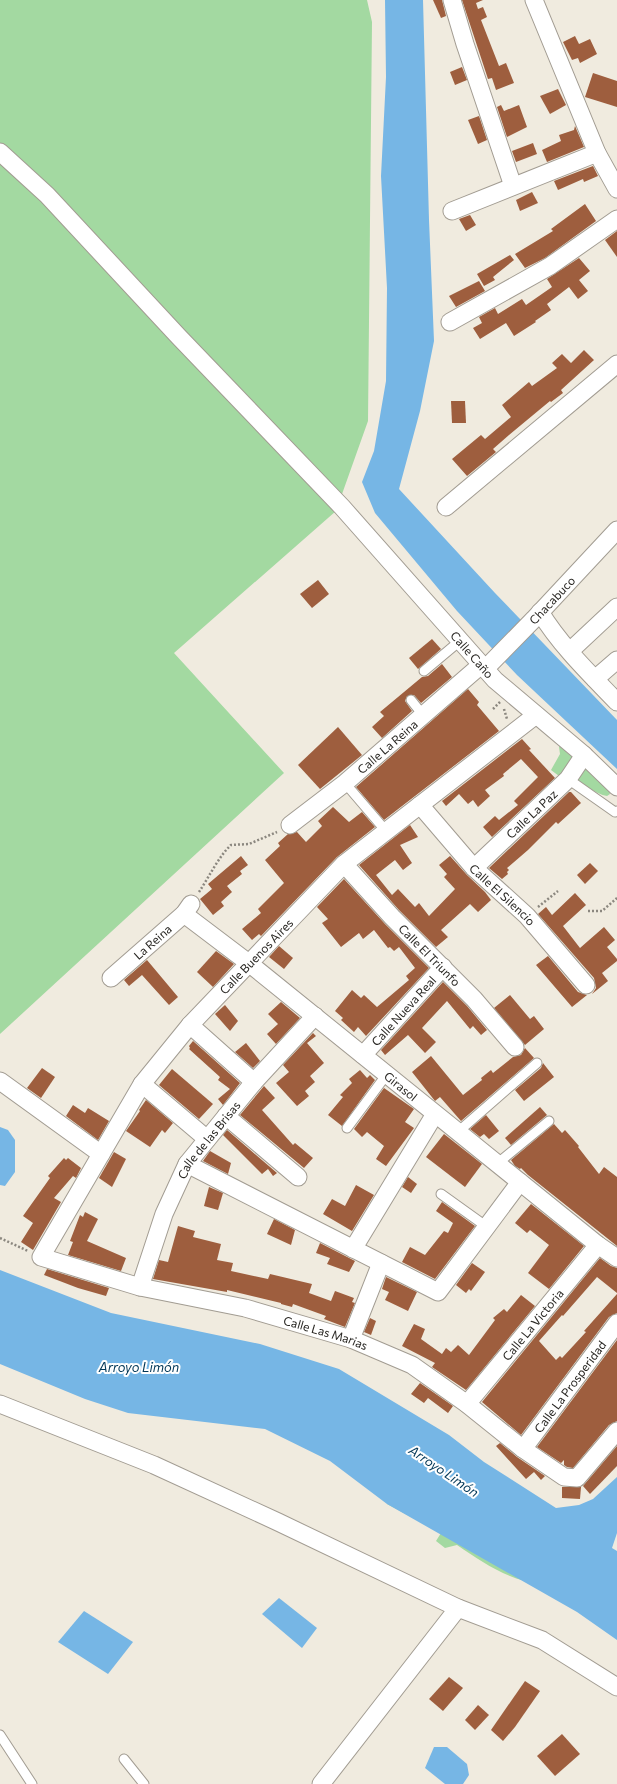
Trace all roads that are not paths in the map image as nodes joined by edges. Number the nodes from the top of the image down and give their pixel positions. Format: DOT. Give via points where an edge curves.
graph roads {
  1 [pos="452,0"];
  2 [pos="534,0"];
  3 [pos="0,152"];
  4 [pos="597,153"];
  5 [pos="513,186"];
  6 [pos="617,189"];
  7 [pos="452,210"];
  8 [pos="617,219"];
  9 [pos="450,322"];
  10 [pos="617,364"];
  11 [pos="446,508"];
  12 [pos="617,530"];
  13 [pos="617,607"];
  14 [pos="537,616"];
  15 [pos="461,640"];
  16 [pos="570,650"];
  17 [pos="617,660"];
  18 [pos="487,665"];
  19 [pos="424,671"];
  20 [pos="595,679"];
  21 [pos="411,700"];
  22 [pos="617,702"];
  23 [pos="423,715"];
  24 [pos="536,715"];
  25 [pos="584,755"];
  26 [pos="568,779"];
  27 [pos="345,783"];
  28 [pos="617,787"];
  29 [pos="420,805"];
  30 [pos="617,811"];
  31 [pos="290,825"];
  32 [pos="386,831"];
  33 [pos="344,864"];
  34 [pos="474,868"];
  35 [pos="188,909"];
  36 [pos="250,964"];
  37 [pos="443,966"];
  38 [pos="111,978"];
  39 [pos="586,984"];
  40 [pos="315,1016"];
  41 [pos="190,1024"];
  42 [pos="515,1047"];
  43 [pos="363,1055"];
  44 [pos="537,1063"];
  45 [pos="387,1074"];
  46 [pos="0,1081"];
  47 [pos="254,1082"];
  48 [pos="142,1084"];
  49 [pos="435,1114"];
  50 [pos="226,1116"];
  51 [pos="549,1121"];
  52 [pos="347,1128"];
  53 [pos="459,1131"];
  54 [pos="207,1139"];
  55 [pos="101,1154"];
  56 [pos="498,1163"];
  57 [pos="187,1164"];
  58 [pos="298,1177"];
  59 [pos="520,1182"];
  60 [pos="441,1194"];
  61 [pos="487,1227"];
  62 [pos="598,1245"];
  63 [pos="353,1249"];
  64 [pos="41,1256"];
  65 [pos="617,1258"];
  66 [pos="381,1263"];
  67 [pos="140,1287"];
  68 [pos="617,1323"];
  69 [pos="351,1339"];
  70 [pos="0,1404"];
  71 [pos="467,1404"];
  72 [pos="617,1431"];
  73 [pos="523,1449"];
  74 [pos="458,1608"];
  75 [pos="617,1687"];
  76 [pos="0,1736"];
  77 [pos="124,1759"];
  78 [pos="32,1784"];
  79 [pos="144,1784"];
  80 [pos="320,1784"];
  1 -- 5 [label="street"];
  2 -- 4 [label="street"];
  3 -- 15 [label="street, Calle Caño" via="47,195 342,507"];
  4 -- 5 [label="street"];
  4 -- 6 [label="street"];
  5 -- 7 [label="street"];
  8 -- 9 [label="street" via="550,266"];
  10 -- 11 [label="street"];
  12 -- 14 [label="street, Chacabuco"];
  13 -- 16 [label="street"];
  14 -- 16 [label="street"];
  14 -- 18 [label="street, Chacabuco"];
  15 -- 18 [label="street, Calle Caño"];
  15 -- 19 [label="lane"];
  16 -- 20 [label="street"];
  17 -- 20 [label="street"];
  18 -- 23 [label="street, Calle La Reina"];
  18 -- 24 [label="street, Calle Caño" via="495,680"];
  20 -- 22 [label="street"];
  21 -- 23 [label="lane"];
  23 -- 27 [label="street, Calle La Reina"];
  24 -- 25 [label="street, Calle Caño"];
  24 -- 29 [label="street, Calle Buenos Aires"];
  25 -- 26 [label="street, Calle La Paz"];
  25 -- 28 [label="street, Calle Caño"];
  26 -- 30 [label="lane" via="614,812"];
  26 -- 34 [label="street, Calle La Paz"];
  27 -- 31 [label="street, Calle La Reina"];
  27 -- 32 [label="lane"];
  29 -- 32 [label="street, Calle Buenos Aires"];
  29 -- 34 [label="street, Calle El Silencio"];
  32 -- 33 [label="street, Calle Buenos Aires"];
  33 -- 36 [label="street, Calle Buenos Aires"];
  33 -- 37 [label="street, Calle El Triunfo" via="392,917"];
  34 -- 39 [label="street, Calle El Silencio" via="527,916"];
  35 -- 36 [label="street, Girasol"];
  35 -- 38 [label="street, La Reina"];
  36 -- 40 [label="street, Girasol"];
  36 -- 41 [label="street, Calle Buenos Aires"];
  37 -- 42 [label="street, Calle El Triunfo"];
  37 -- 43 [label="street, Calle Nueva Real"];
  40 -- 43 [label="street, Girasol"];
  40 -- 47 [label="street, Calle de las Brisas"];
  41 -- 47 [label="street"];
  41 -- 48 [label="street, Calle Buenos Aires"];
  43 -- 45 [label="street, Girasol"];
  44 -- 53 [label="lane"];
  45 -- 49 [label="street, Girasol"];
  45 -- 52 [label="lane"];
  46 -- 55 [label="street"];
  47 -- 50 [label="street, Calle de las Brisas"];
  48 -- 54 [label="street"];
  48 -- 55 [label="street, Calle Buenos Aires"];
  49 -- 53 [label="street, Girasol"];
  49 -- 63 [label="street"];
  50 -- 54 [label="street, Calle de las Brisas"];
  50 -- 58 [label="street"];
  51 -- 56 [label="lane"];
  53 -- 56 [label="street, Girasol"];
  54 -- 57 [label="street, Calle de las Brisas"];
  55 -- 64 [label="street, Calle Buenos Aires"];
  56 -- 59 [label="street, Girasol"];
  57 -- 63 [label="street"];
  57 -- 67 [label="street, Calle de las Brisas" via="164,1214"];
  59 -- 61 [label="street"];
  59 -- 62 [label="street, Girasol"];
  60 -- 61 [label="lane"];
  61 -- 66 [label="street" via="438,1292"];
  62 -- 65 [label="street, Girasol"];
  62 -- 71 [label="street, Calle La Victoria"];
  63 -- 66 [label="street"];
  64 -- 67 [label="street, Calle Las Marias"];
  66 -- 69 [label="street"];
  67 -- 69 [label="street, Calle Las Marias" via="245,1308"];
  68 -- 73 [label="street, Calle La Prosperidad"];
  69 -- 71 [label="street, Calle Las Marias" via="412,1365"];
  70 -- 74 [label="street" via="154,1465"];
  71 -- 73 [label="street, Calle Las Marias"];
  72 -- 73 [label="street, Calle Las Marias" via="577,1478 564,1477"];
  74 -- 75 [label="street" via="542,1640"];
  74 -- 80 [label="street"];
  76 -- 78 [label="lane"];
  77 -- 79 [label="lane"];
}
